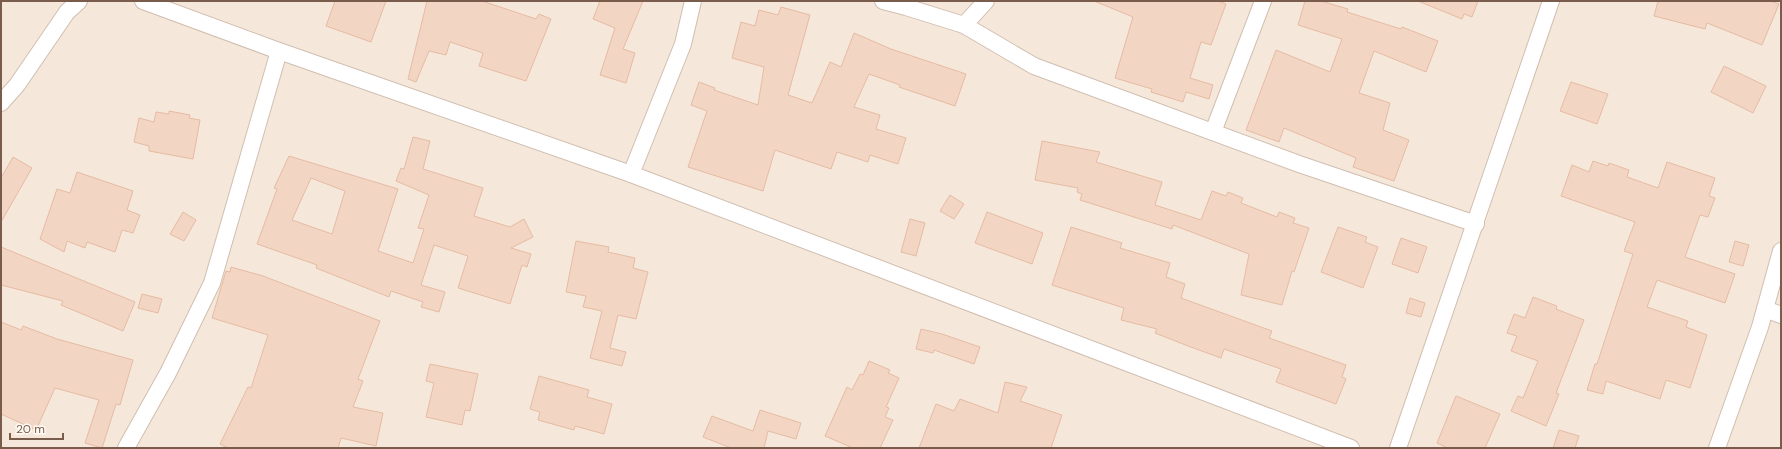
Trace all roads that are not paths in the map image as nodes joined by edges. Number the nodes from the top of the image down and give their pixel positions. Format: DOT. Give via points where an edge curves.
graph roads {
  1 [pos="79,1"];
  2 [pos="143,1"];
  3 [pos="693,1"];
  4 [pos="883,1"];
  5 [pos="986,1"];
  6 [pos="1263,1"];
  7 [pos="1551,1"];
  8 [pos="964,25"];
  9 [pos="279,51"];
  10 [pos="1,103"];
  11 [pos="1213,132"];
  12 [pos="631,174"];
  13 [pos="1476,224"];
  14 [pos="1781,250"];
  15 [pos="1765,309"];
  16 [pos="1781,315"];
  17 [pos="126,448"];
  18 [pos="1352,448"];
  19 [pos="1398,448"];
  20 [pos="1717,448"];
  1 -- 10 [label="street" via="67,12 17,85"];
  2 -- 9 [label="street"];
  3 -- 12 [label="street" via="683,44"];
  4 -- 8 [label="street"];
  5 -- 8 [label="street"];
  6 -- 11 [label="street"];
  7 -- 13 [label="street"];
  8 -- 11 [label="street" via="1034,66"];
  9 -- 12 [label="street"];
  9 -- 17 [label="street" via="212,283 168,373"];
  11 -- 13 [label="street"];
  12 -- 18 [label="street"];
  13 -- 19 [label="street"];
  14 -- 15 [label="street"];
  15 -- 16 [label="street"];
  15 -- 20 [label="street"];
}
